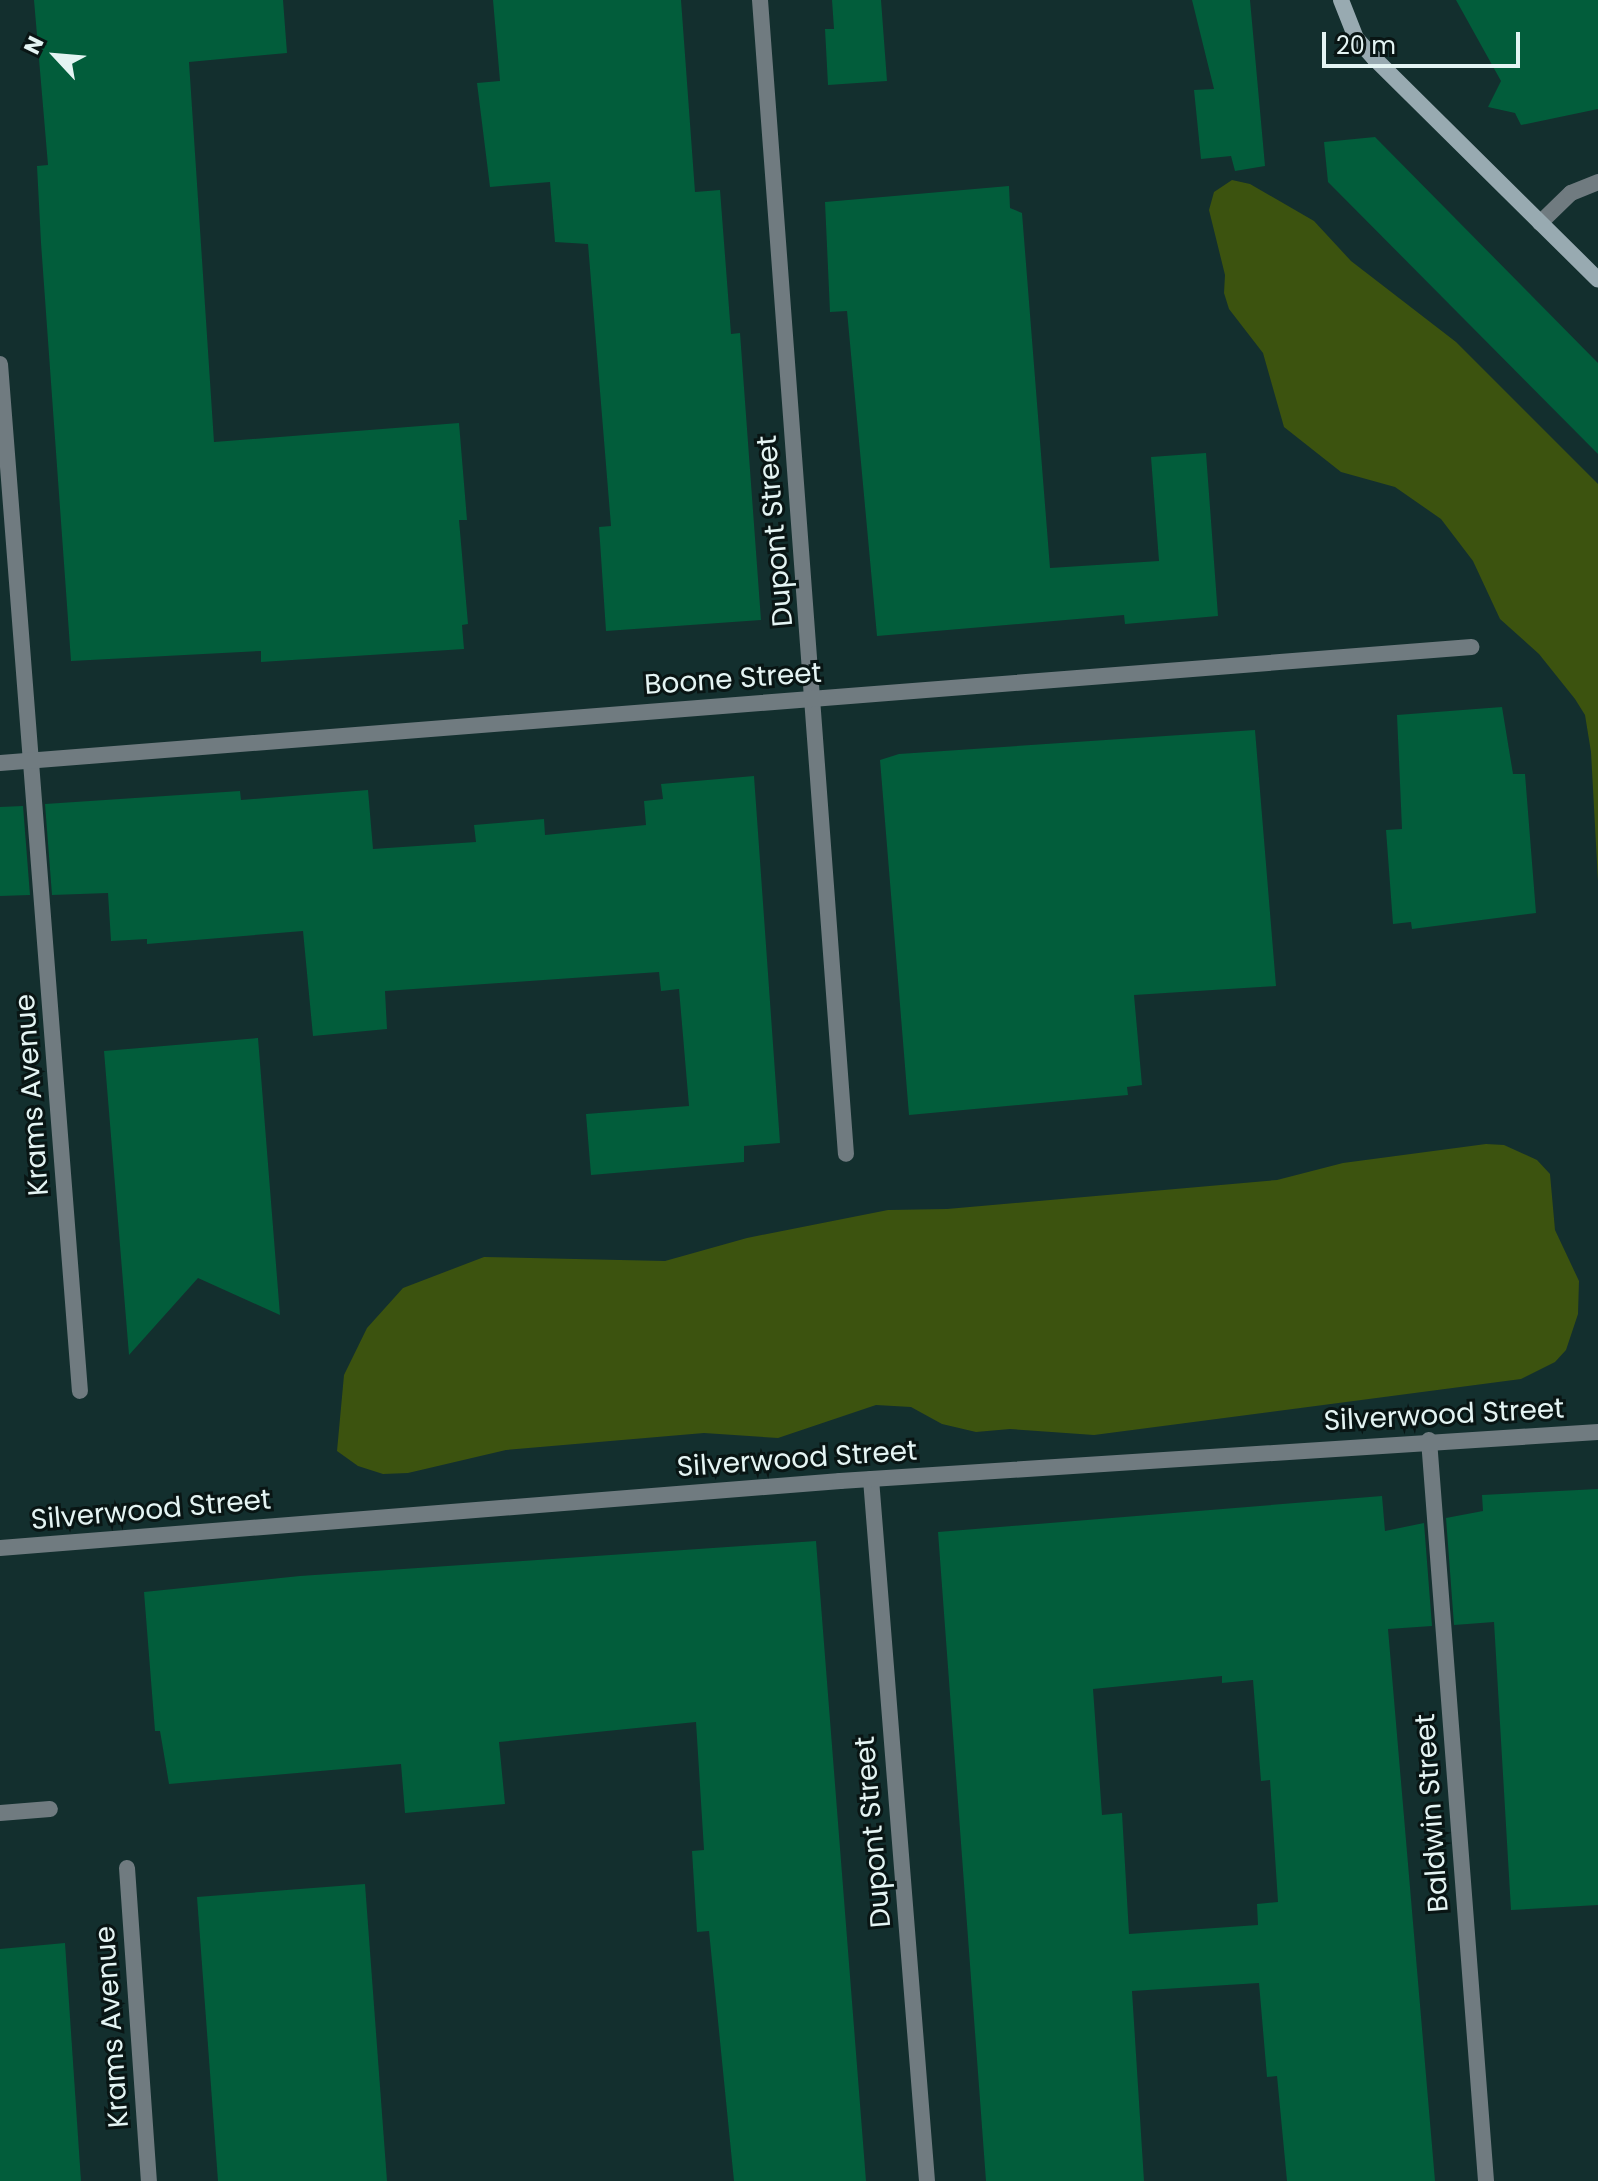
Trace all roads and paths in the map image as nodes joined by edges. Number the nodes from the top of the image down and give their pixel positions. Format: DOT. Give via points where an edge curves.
graph roads {
  1 [pos="760,0"];
  2 [pos="1341,0"];
  3 [pos="1598,182"];
  4 [pos="1540,223"];
  5 [pos="1598,280"];
  6 [pos="0,364"];
  7 [pos="1471,647"];
  8 [pos="814,699"];
  9 [pos="33,760"];
  10 [pos="0,763"];
  11 [pos="846,1154"];
  12 [pos="80,1391"];
  13 [pos="1598,1432"];
  14 [pos="1429,1440"];
  15 [pos="871,1479"];
  16 [pos="0,1548"];
  17 [pos="50,1809"];
  18 [pos="0,1813"];
  19 [pos="127,1868"];
  20 [pos="149,2181"];
  21 [pos="927,2181"];
  22 [pos="1486,2181"];
  1 -- 8 [label="street, Dupont Street"];
  2 -- 4 [label="main road" via="1356,38"];
  3 -- 4 [label="street" via="1571,193"];
  4 -- 5 [label="main road"];
  6 -- 9 [label="street, Krams Avenue"];
  7 -- 8 [label="street, Boone Street"];
  8 -- 9 [label="street, Boone Street"];
  8 -- 11 [label="street, Dupont Street"];
  9 -- 10 [label="street, Boone Street"];
  9 -- 12 [label="street, Krams Avenue"];
  13 -- 14 [label="street, Silverwood Street"];
  14 -- 15 [label="street, Silverwood Street"];
  14 -- 22 [label="street, Baldwin Street"];
  15 -- 16 [label="street, Silverwood Street"];
  15 -- 21 [label="street, Dupont Street"];
  17 -- 18 [label="street"];
  19 -- 20 [label="street, Krams Avenue"];
}
